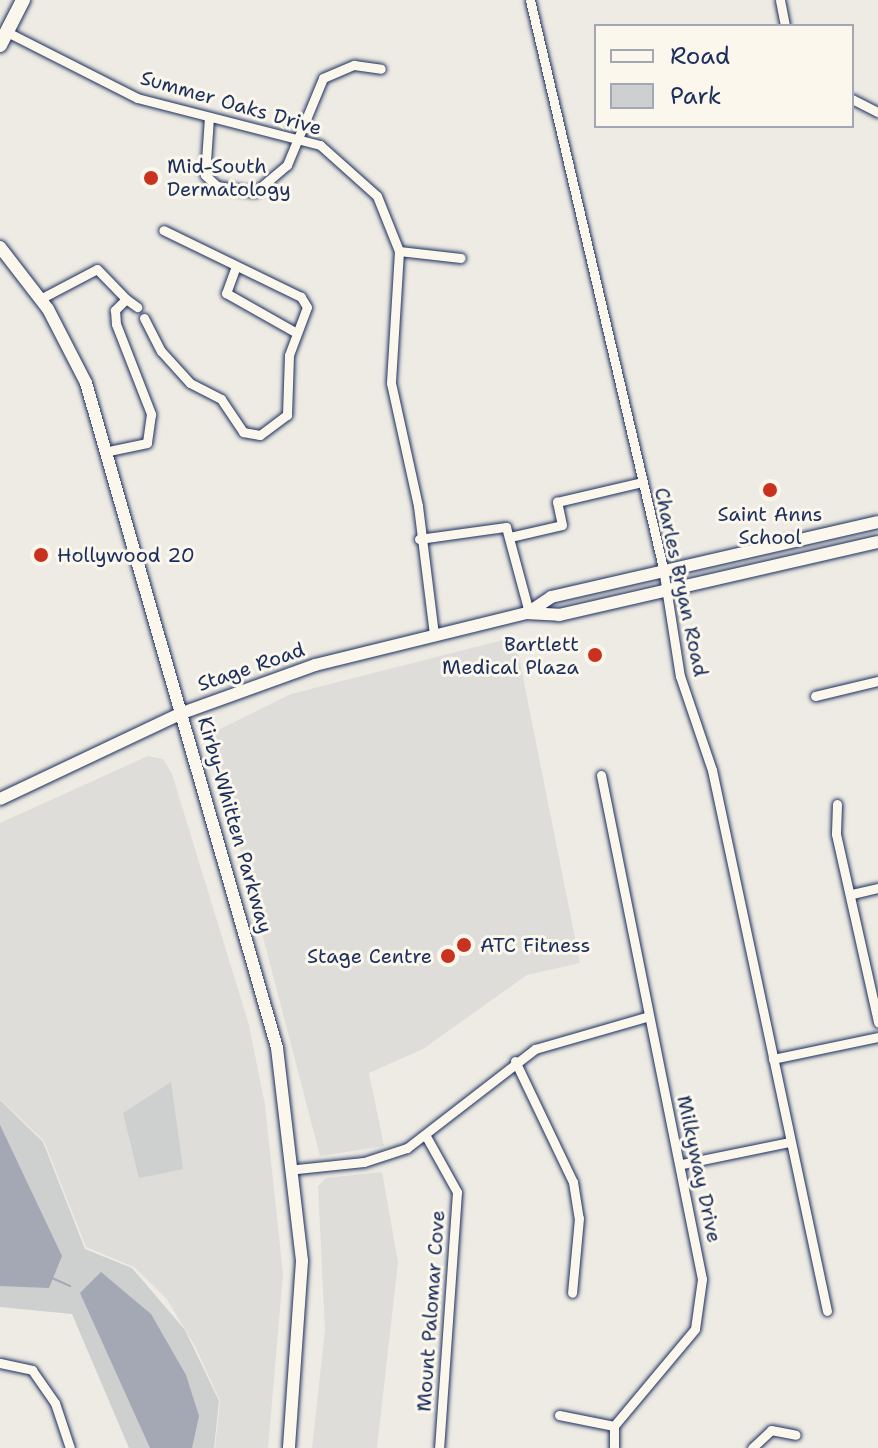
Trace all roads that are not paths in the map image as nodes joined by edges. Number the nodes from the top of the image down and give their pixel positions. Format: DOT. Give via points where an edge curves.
graph roads {
  1 [pos="23,0"];
  2 [pos="530,0"];
  3 [pos="780,0"];
  4 [pos="785,24"];
  5 [pos="3,39"];
  6 [pos="381,69"];
  7 [pos="854,100"];
  8 [pos="878,112"];
  9 [pos="209,117"];
  10 [pos="298,136"];
  11 [pos="163,230"];
  12 [pos="0,247"];
  13 [pos="399,251"];
  14 [pos="461,258"];
  15 [pos="236,266"];
  16 [pos="40,299"];
  17 [pos="126,299"];
  18 [pos="137,307"];
  19 [pos="144,318"];
  20 [pos="295,332"];
  21 [pos="104,452"];
  22 [pos="642,482"];
  23 [pos="878,522"];
  24 [pos="813,536"];
  25 [pos="510,537"];
  26 [pos="419,539"];
  27 [pos="878,542"];
  28 [pos="817,556"];
  29 [pos="663,568"];
  30 [pos="666,588"];
  31 [pos="529,612"];
  32 [pos="434,635"];
  33 [pos="878,681"];
  34 [pos="815,696"];
  35 [pos="182,713"];
  36 [pos="601,775"];
  37 [pos="0,799"];
  38 [pos="837,804"];
  39 [pos="878,888"];
  40 [pos="852,894"];
  41 [pos="646,1017"];
  42 [pos="878,1022"];
  43 [pos="878,1037"];
  44 [pos="773,1059"];
  45 [pos="515,1061"];
  46 [pos="427,1138"];
  47 [pos="789,1142"];
  48 [pos="682,1164"];
  49 [pos="297,1169"];
  50 [pos="572,1293"];
  51 [pos="827,1311"];
  52 [pos="695,1329"];
  53 [pos="706,1334"];
  54 [pos="0,1363"];
  55 [pos="559,1415"];
  56 [pos="614,1426"];
  57 [pos="796,1435"];
  58 [pos="70,1448"];
  59 [pos="289,1448"];
  60 [pos="439,1448"];
  61 [pos="614,1448"];
  62 [pos="752,1448"];
  1 -- 5 [label="main road"];
  2 -- 22 [label="street, Charles Bryan Road"];
  3 -- 4 [label="street"];
  5 -- 9 [label="street, Summer Oaks Drive" via="137,98"];
  6 -- 10 [label="street" via="354,65 323,78"];
  7 -- 8 [label="street"];
  9 -- 10 [label="street, Summer Oaks Drive"];
  9 -- 10 [label="street" via="204,173 217,186 244,193 265,187 287,165"];
  10 -- 13 [label="street, Summer Oaks Drive" via="359,174 383,206"];
  11 -- 15 [label="street"];
  12 -- 16 [label="main road, Kirby-Whitten Parkway"];
  13 -- 14 [label="street"];
  13 -- 26 [label="street, Summer Oaks Drive" via="391,383"];
  15 -- 20 [label="street" via="226,293"];
  15 -- 20 [label="street" via="301,297 306,317"];
  16 -- 17 [label="street" via="97,269"];
  16 -- 21 [label="main road, Kirby-Whitten Parkway" via="86,383"];
  17 -- 18 [label="street"];
  17 -- 21 [label="street" via="115,310 116,324 151,414 147,443"];
  19 -- 20 [label="street" via="190,383 221,399 243,432 260,435 287,415"];
  21 -- 35 [label="main road, Kirby-Whitten Parkway"];
  22 -- 25 [label="street" via="557,502 562,525"];
  22 -- 29 [label="street, Charles Bryan Road"];
  23 -- 24 [label="main road, Stage Road"];
  24 -- 28 [label="main road"];
  24 -- 29 [label="main road, Stage Road"];
  25 -- 26 [label="street" via="502,526"];
  25 -- 31 [label="street"];
  26 -- 32 [label="street, Summer Oaks Drive"];
  27 -- 28 [label="main road, Stage Road"];
  28 -- 30 [label="main road, Stage Road"];
  29 -- 30 [label="street, Charles Bryan Road"];
  29 -- 31 [label="main road, Stage Road" via="551,597"];
  30 -- 31 [label="main road, Stage Road" via="559,615"];
  30 -- 44 [label="street, Charles Bryan Road" via="680,676 712,770"];
  31 -- 32 [label="main road, Stage Road"];
  32 -- 35 [label="main road, Stage Road" via="277,676"];
  33 -- 34 [label="street"];
  35 -- 37 [label="main road, Stage Road"];
  35 -- 49 [label="main road, Kirby-Whitten Parkway" via="268,1011"];
  36 -- 41 [label="street, Milkyway Drive"];
  38 -- 40 [label="street" via="836,834"];
  39 -- 40 [label="street"];
  40 -- 42 [label="street"];
  41 -- 45 [label="street"];
  41 -- 48 [label="street, Milkyway Drive"];
  43 -- 44 [label="street"];
  44 -- 47 [label="street, Charles Bryan Road"];
  45 -- 46 [label="street"];
  45 -- 50 [label="street" via="573,1182 579,1218"];
  46 -- 49 [label="street" via="373,1160"];
  46 -- 60 [label="street, Mount Palomar Cove" via="457,1192"];
  47 -- 48 [label="street"];
  47 -- 51 [label="street, Charles Bryan Road"];
  48 -- 52 [label="street, Milkyway Drive" via="701,1271"];
  49 -- 59 [label="main road, Kirby-Whitten Parkway" via="302,1305"];
  52 -- 53 [label="street"];
  52 -- 56 [label="street"];
  54 -- 58 [label="street" via="32,1370 55,1403"];
  55 -- 56 [label="street"];
  56 -- 61 [label="street"];
  57 -- 62 [label="street" via="771,1430"];
}
